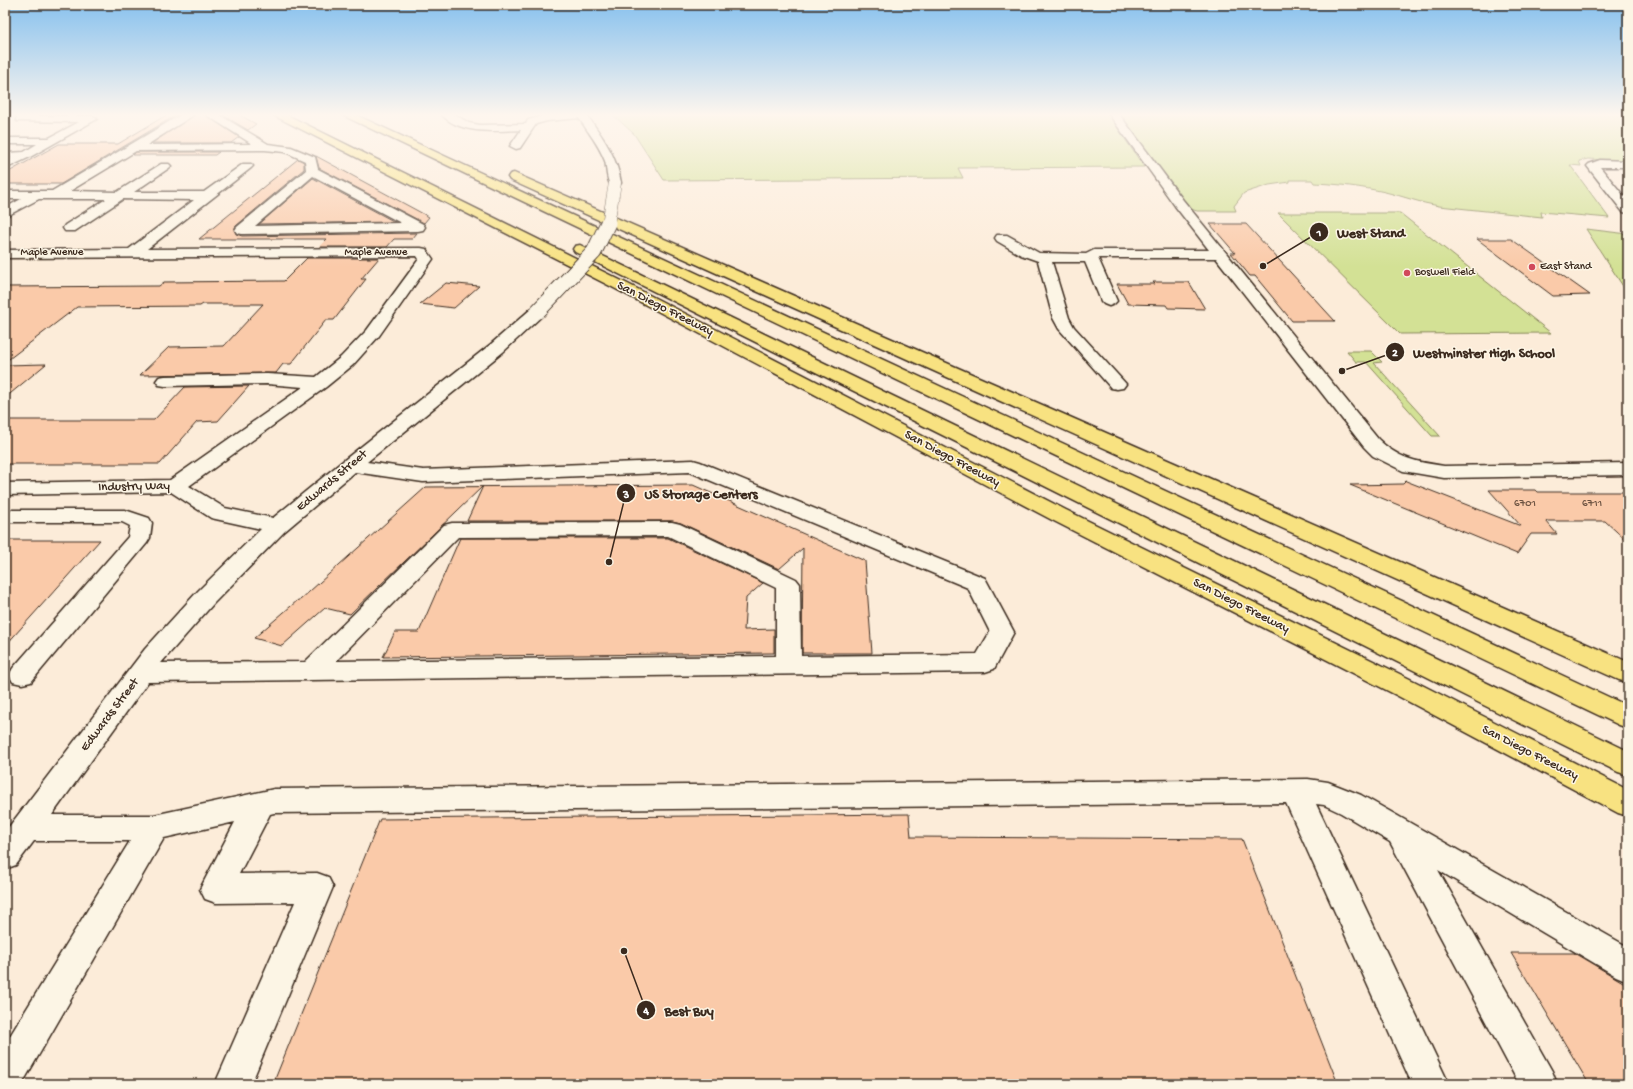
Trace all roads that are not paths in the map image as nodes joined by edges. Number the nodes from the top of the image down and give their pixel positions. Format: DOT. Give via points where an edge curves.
graph roads {
  1 [pos="105,165"];
  2 [pos="311,165"];
  3 [pos="378,165"];
  4 [pos="407,165"];
  5 [pos="453,165"];
  6 [pos="485,165"];
  7 [pos="612,165"];
  8 [pos="1150,165"];
  9 [pos="1596,165"];
  10 [pos="164,166"];
  11 [pos="247,166"];
  12 [pos="312,171"];
  13 [pos="5,195"];
  14 [pos="36,195"];
  15 [pos="55,195"];
  16 [pos="119,195"];
  17 [pos="207,196"];
  18 [pos="1628,209"];
  19 [pos="5,213"];
  20 [pos="70,228"];
  21 [pos="423,238"];
  22 [pos="1002,238"];
  23 [pos="133,253"];
  24 [pos="5,254"];
  25 [pos="1220,254"];
  26 [pos="1044,257"];
  27 [pos="1090,258"];
  28 [pos="1109,301"];
  29 [pos="165,381"];
  30 [pos="320,383"];
  31 [pos="1117,384"];
  32 [pos="350,465"];
  33 [pos="1628,469"];
  34 [pos="175,486"];
  35 [pos="10,494"];
  36 [pos="5,516"];
  37 [pos="277,526"];
  38 [pos="788,665"];
  39 [pos="310,672"];
  40 [pos="140,673"];
  41 [pos="1628,673"];
  42 [pos="22,675"];
  43 [pos="1628,718"];
  44 [pos="1628,764"];
  45 [pos="1295,791"];
  46 [pos="260,804"];
  47 [pos="1628,804"];
  48 [pos="25,828"];
  49 [pos="154,828"];
  50 [pos="1400,832"];
  51 [pos="5,856"];
  52 [pos="1628,965"];
  53 [pos="5,1078"];
  54 [pos="232,1084"];
  55 [pos="1430,1084"];
  56 [pos="1539,1084"];
  1 -- 15 [label="street"];
  2 -- 12 [label="street"];
  3 -- 47 [label="highway, San Diego Freeway" via="617,284 1059,515 1407,689"];
  4 -- 44 [label="highway"];
  5 -- 43 [label="highway"];
  6 -- 41 [label="highway"];
  7 -- 32 [label="street, Edwards Street, bridge" via="615,183 608,224 594,252 538,311 497,348"];
  8 -- 25 [label="street"];
  9 -- 18 [label="street" via="1593,166"];
  10 -- 16 [label="street"];
  11 -- 17 [label="street"];
  12 -- 21 [label="street"];
  12 -- 21 [label="street" via="242,230"];
  13 -- 14 [label="street"];
  14 -- 15 [label="street"];
  14 -- 19 [label="street"];
  15 -- 16 [label="street"];
  16 -- 17 [label="street"];
  16 -- 20 [label="street"];
  17 -- 23 [label="street"];
  21 -- 23 [label="street, Maple Avenue"];
  21 -- 30 [label="street, Maple Avenue" via="426,259 373,333 347,361"];
  22 -- 26 [label="street" via="1037,257"];
  23 -- 24 [label="street, Maple Avenue"];
  25 -- 27 [label="street" via="1094,254"];
  25 -- 33 [label="street" via="1370,443 1396,461 1410,467 1444,472"];
  26 -- 27 [label="street"];
  26 -- 31 [label="street" via="1061,318 1067,329"];
  27 -- 28 [label="street"];
  29 -- 30 [label="street" via="267,379"];
  30 -- 34 [label="street, Maple Avenue"];
  32 -- 37 [label="street, Edwards Street"];
  32 -- 38 [label="street" via="423,476 693,466 977,583 1002,632 985,663"];
  34 -- 35 [label="street, Industry Way"];
  34 -- 37 [label="street, Industry Way" via="218,514"];
  36 -- 42 [label="street" via="125,516 141,523 139,538"];
  37 -- 40 [label="street, Edwards Street" via="206,597"];
  38 -- 39 [label="street"];
  38 -- 39 [label="street" via="788,584 672,529 452,530"];
  39 -- 40 [label="street"];
  40 -- 48 [label="street, Edwards Street"];
  45 -- 46 [label="street" via="274,801"];
  45 -- 50 [label="street" via="1308,790 1328,794 1352,804"];
  45 -- 55 [label="street"];
  46 -- 49 [label="street"];
  46 -- 54 [label="street" via="216,889 317,888"];
  48 -- 49 [label="street"];
  48 -- 51 [label="street, Edwards Street"];
  49 -- 53 [label="street"];
  50 -- 52 [label="street"];
  50 -- 56 [label="street"];
}
